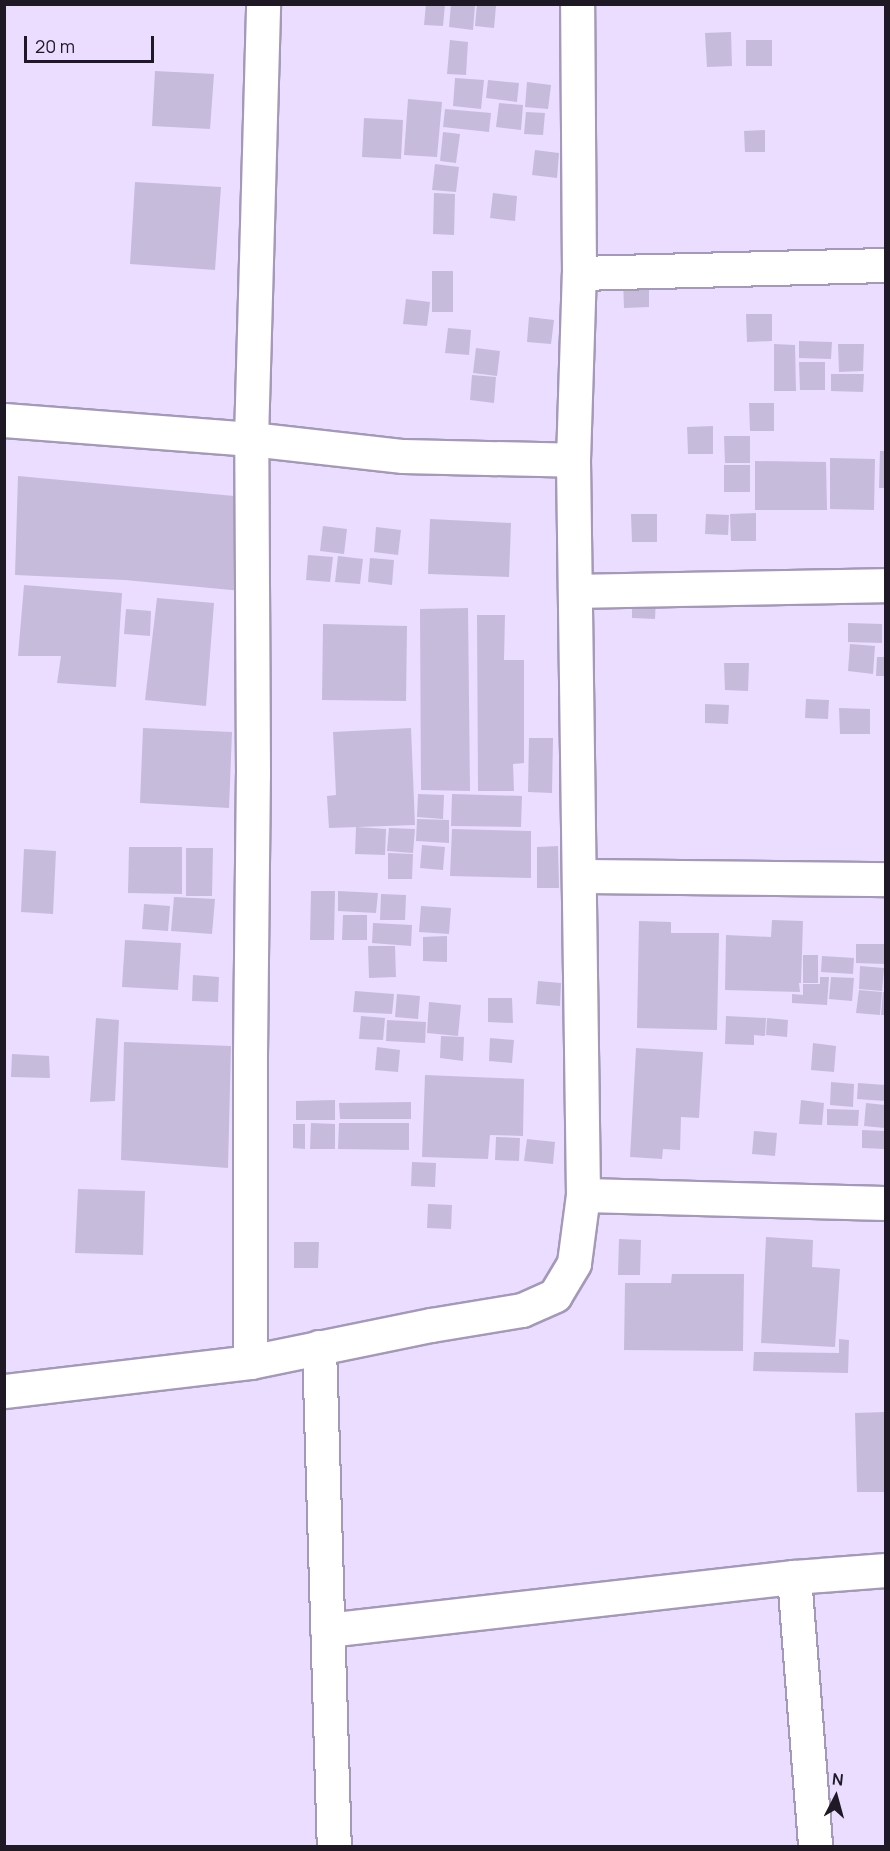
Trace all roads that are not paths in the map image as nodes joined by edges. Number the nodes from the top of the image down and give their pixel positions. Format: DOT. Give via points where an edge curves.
graph roads {
  1 [pos="263,4"];
  2 [pos="577,4"];
  3 [pos="885,265"];
  4 [pos="579,273"];
  5 [pos="4,420"];
  6 [pos="250,439"];
  7 [pos="573,460"];
  8 [pos="885,585"];
  9 [pos="575,591"];
  10 [pos="579,876"];
  11 [pos="885,879"];
  12 [pos="583,1195"];
  13 [pos="885,1203"];
  14 [pos="319,1347"];
  15 [pos="250,1362"];
  16 [pos="4,1391"];
  17 [pos="885,1570"];
  18 [pos="794,1577"];
  19 [pos="327,1630"];
  20 [pos="334,1846"];
  21 [pos="815,1846"];
  1 -- 6 [label="street"];
  2 -- 4 [label="street"];
  3 -- 4 [label="street"];
  4 -- 7 [label="street"];
  5 -- 6 [label="street"];
  6 -- 7 [label="street" via="403,456"];
  6 -- 15 [label="street"];
  7 -- 9 [label="street"];
  8 -- 9 [label="street"];
  9 -- 10 [label="street"];
  10 -- 11 [label="street"];
  10 -- 12 [label="street"];
  12 -- 13 [label="street"];
  12 -- 14 [label="street" via="574,1263 555,1295 522,1310"];
  14 -- 15 [label="street"];
  14 -- 19 [label="street"];
  15 -- 16 [label="street"];
  17 -- 18 [label="street"];
  18 -- 19 [label="street"];
  18 -- 21 [label="street"];
  19 -- 20 [label="street"];
}
